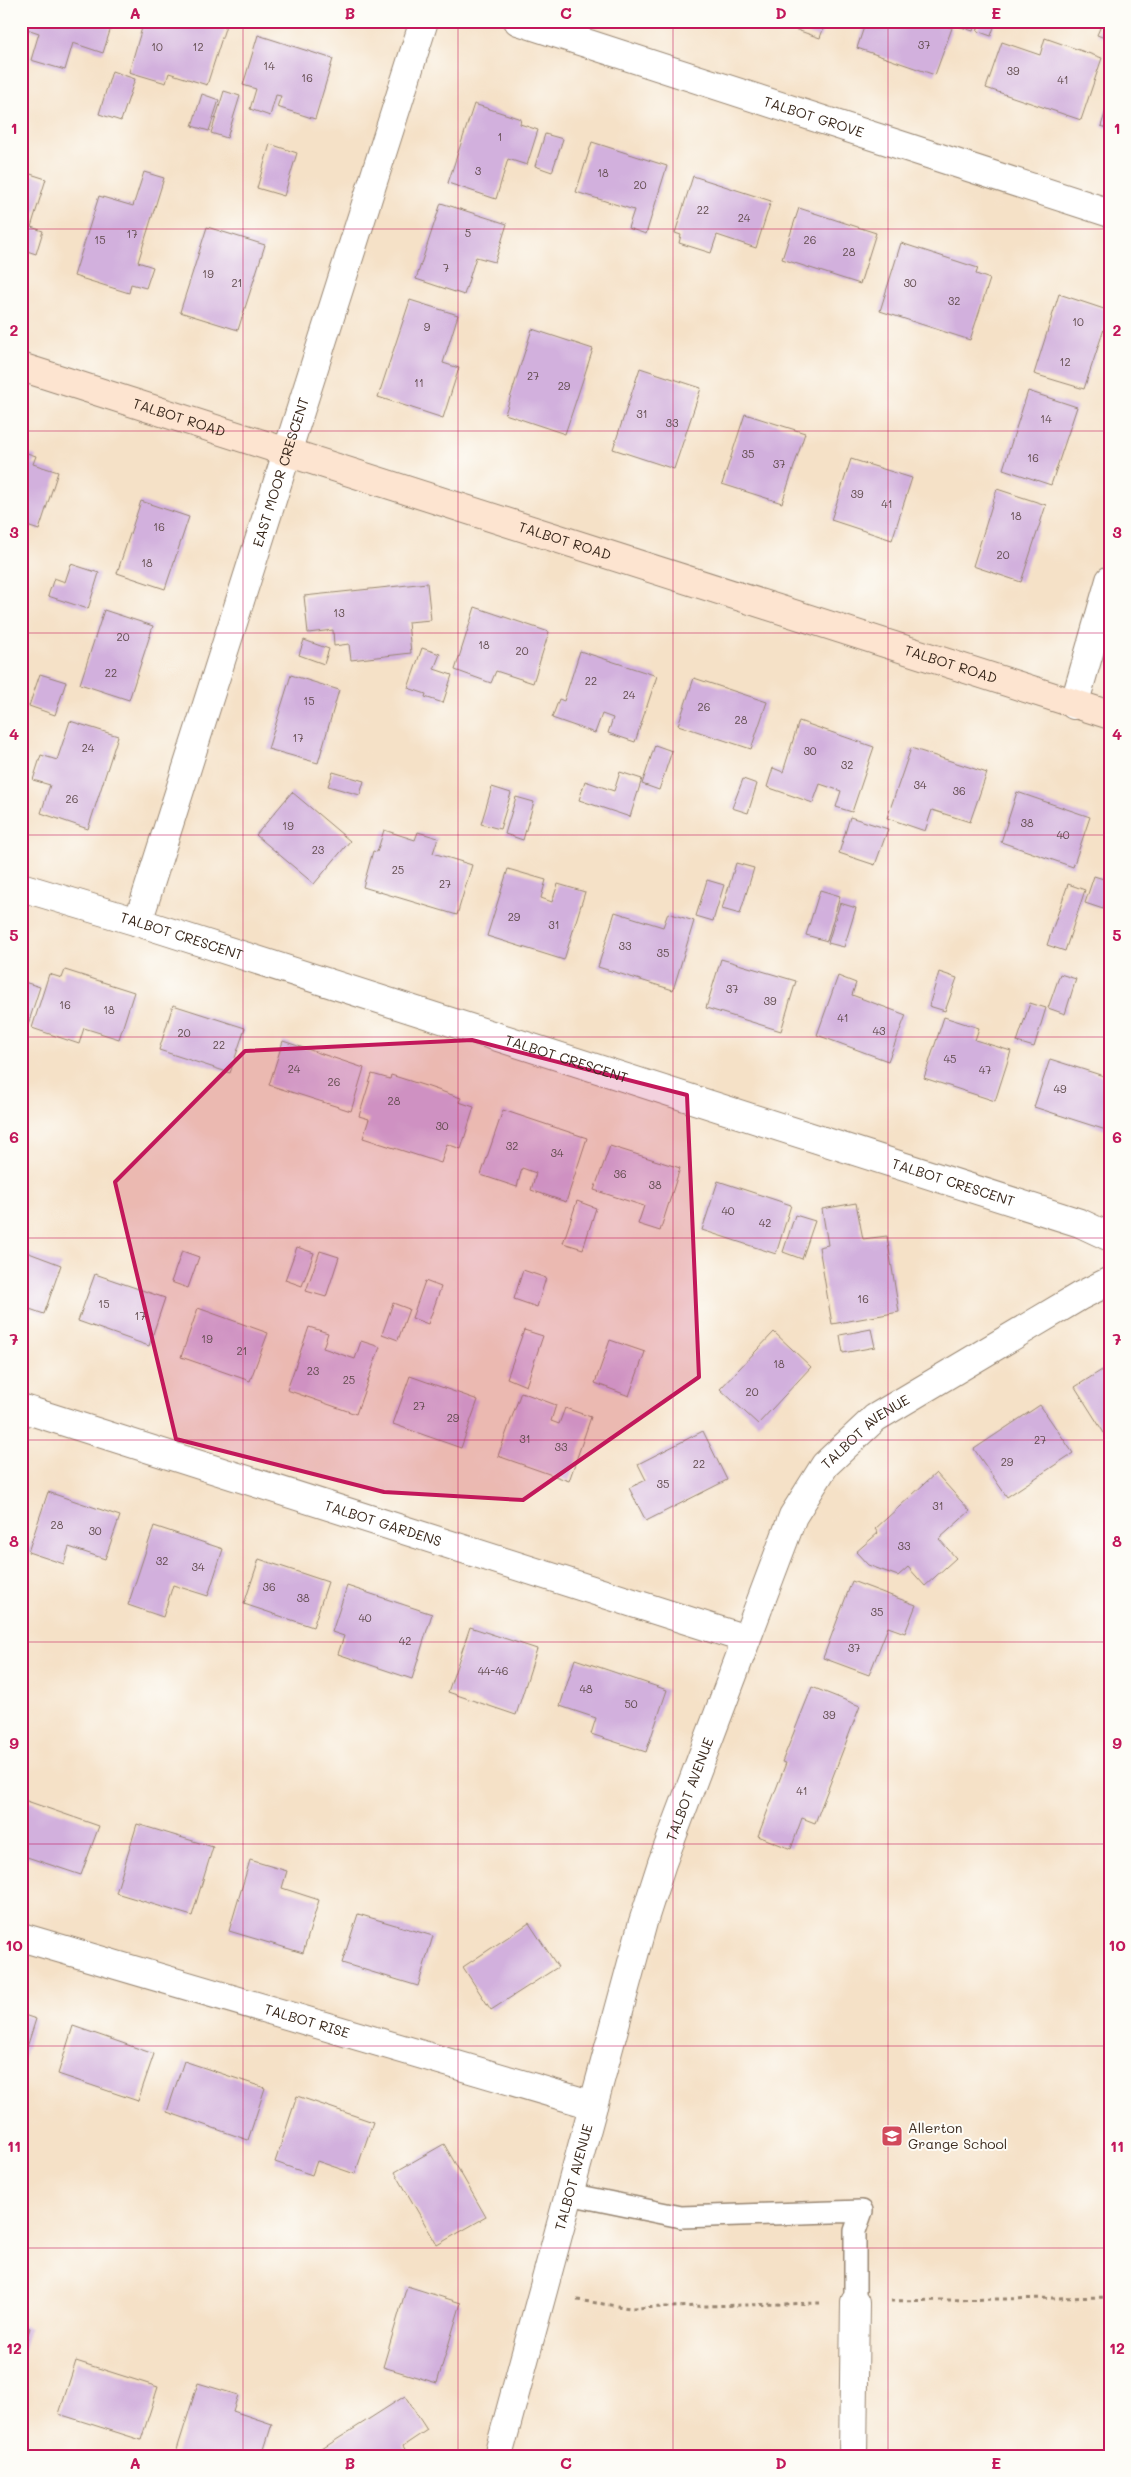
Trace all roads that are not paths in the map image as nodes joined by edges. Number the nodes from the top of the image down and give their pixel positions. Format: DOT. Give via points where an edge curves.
graph roads {
  1 [pos="424,21"];
  2 [pos="518,21"];
  3 [pos="1110,213"];
  4 [pos="21,367"];
  5 [pos="288,451"];
  6 [pos="1110,580"];
  7 [pos="1074,705"];
  8 [pos="1110,714"];
  9 [pos="21,887"];
  10 [pos="138,922"];
  11 [pos="1110,1237"];
  12 [pos="1110,1281"];
  13 [pos="21,1408"];
  14 [pos="746,1639"];
  15 [pos="21,1937"];
  16 [pos="593,2105"];
  17 [pos="569,2194"];
  18 [pos="855,2302"];
  19 [pos="498,2456"];
  20 [pos="854,2456"];
  1 -- 5 [label="street, EAST MOOR CRESCENT"];
  2 -- 3 [label="street, TALBOT GROVE"];
  4 -- 5 [label="street, TALBOT ROAD"];
  5 -- 7 [label="street, TALBOT ROAD"];
  5 -- 10 [label="street, EAST MOOR CRESCENT"];
  6 -- 7 [label="street"];
  7 -- 8 [label="street, TALBOT ROAD"];
  9 -- 10 [label="street, TALBOT CRESCENT"];
  10 -- 11 [label="street, TALBOT CRESCENT" via="1080,1223"];
  12 -- 14 [label="street, TALBOT AVENUE" via="874,1418 826,1465 793,1516"];
  13 -- 14 [label="street, TALBOT GARDENS"];
  14 -- 16 [label="street, TALBOT AVENUE" via="662,1863"];
  15 -- 16 [label="street, TALBOT RISE"];
  16 -- 17 [label="street, TALBOT AVENUE"];
  17 -- 18 [label="lane" via="681,2217 862,2211 855,2231"];
  17 -- 19 [label="street, TALBOT AVENUE"];
  18 -- 20 [label="street"];
}
